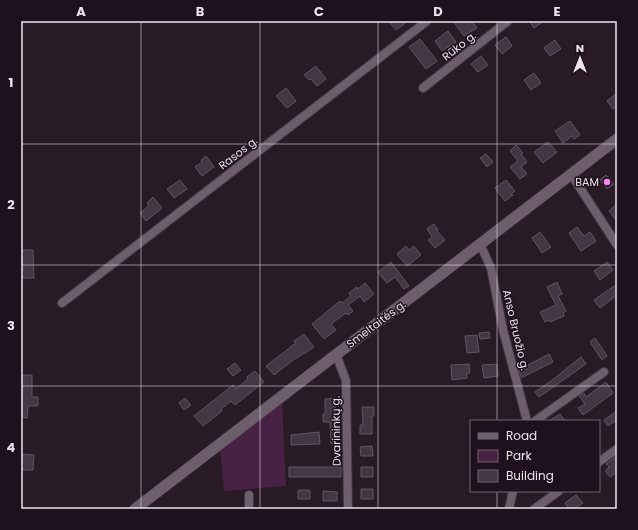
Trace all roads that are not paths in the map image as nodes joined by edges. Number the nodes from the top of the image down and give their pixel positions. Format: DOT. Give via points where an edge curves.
graph roads {
  1 [pos="428,21"];
  2 [pos="508,21"];
  3 [pos="423,88"];
  4 [pos="617,139"];
  5 [pos="571,174"];
  6 [pos="480,244"];
  7 [pos="617,245"];
  8 [pos="62,303"];
  9 [pos="336,354"];
  10 [pos="604,372"];
  11 [pos="527,420"];
  12 [pos="536,420"];
  13 [pos="617,449"];
  14 [pos="600,461"];
  15 [pos="513,492"];
  16 [pos="558,492"];
  17 [pos="249,495"];
  18 [pos="138,508"];
  19 [pos="249,509"];
  20 [pos="348,509"];
  21 [pos="508,509"];
  22 [pos="534,509"];
  1 -- 8 [label="street, Rasos g."];
  2 -- 3 [label="street, Rūko g."];
  4 -- 5 [label="main road, Smeltaitės g."];
  5 -- 6 [label="main road, Smeltaitės g."];
  5 -- 7 [label="street"];
  6 -- 9 [label="main road, Smeltaitės g."];
  6 -- 11 [label="street, Anso Bruožio g." via="491,268 503,330"];
  9 -- 18 [label="main road, Smeltaitės g."];
  9 -- 20 [label="street, Dvarininkų g." via="346,381"];
  10 -- 12 [label="street"];
  13 -- 14 [label="street"];
  15 -- 21 [label="street"];
  16 -- 22 [label="street"];
  17 -- 19 [label="street"];
}
